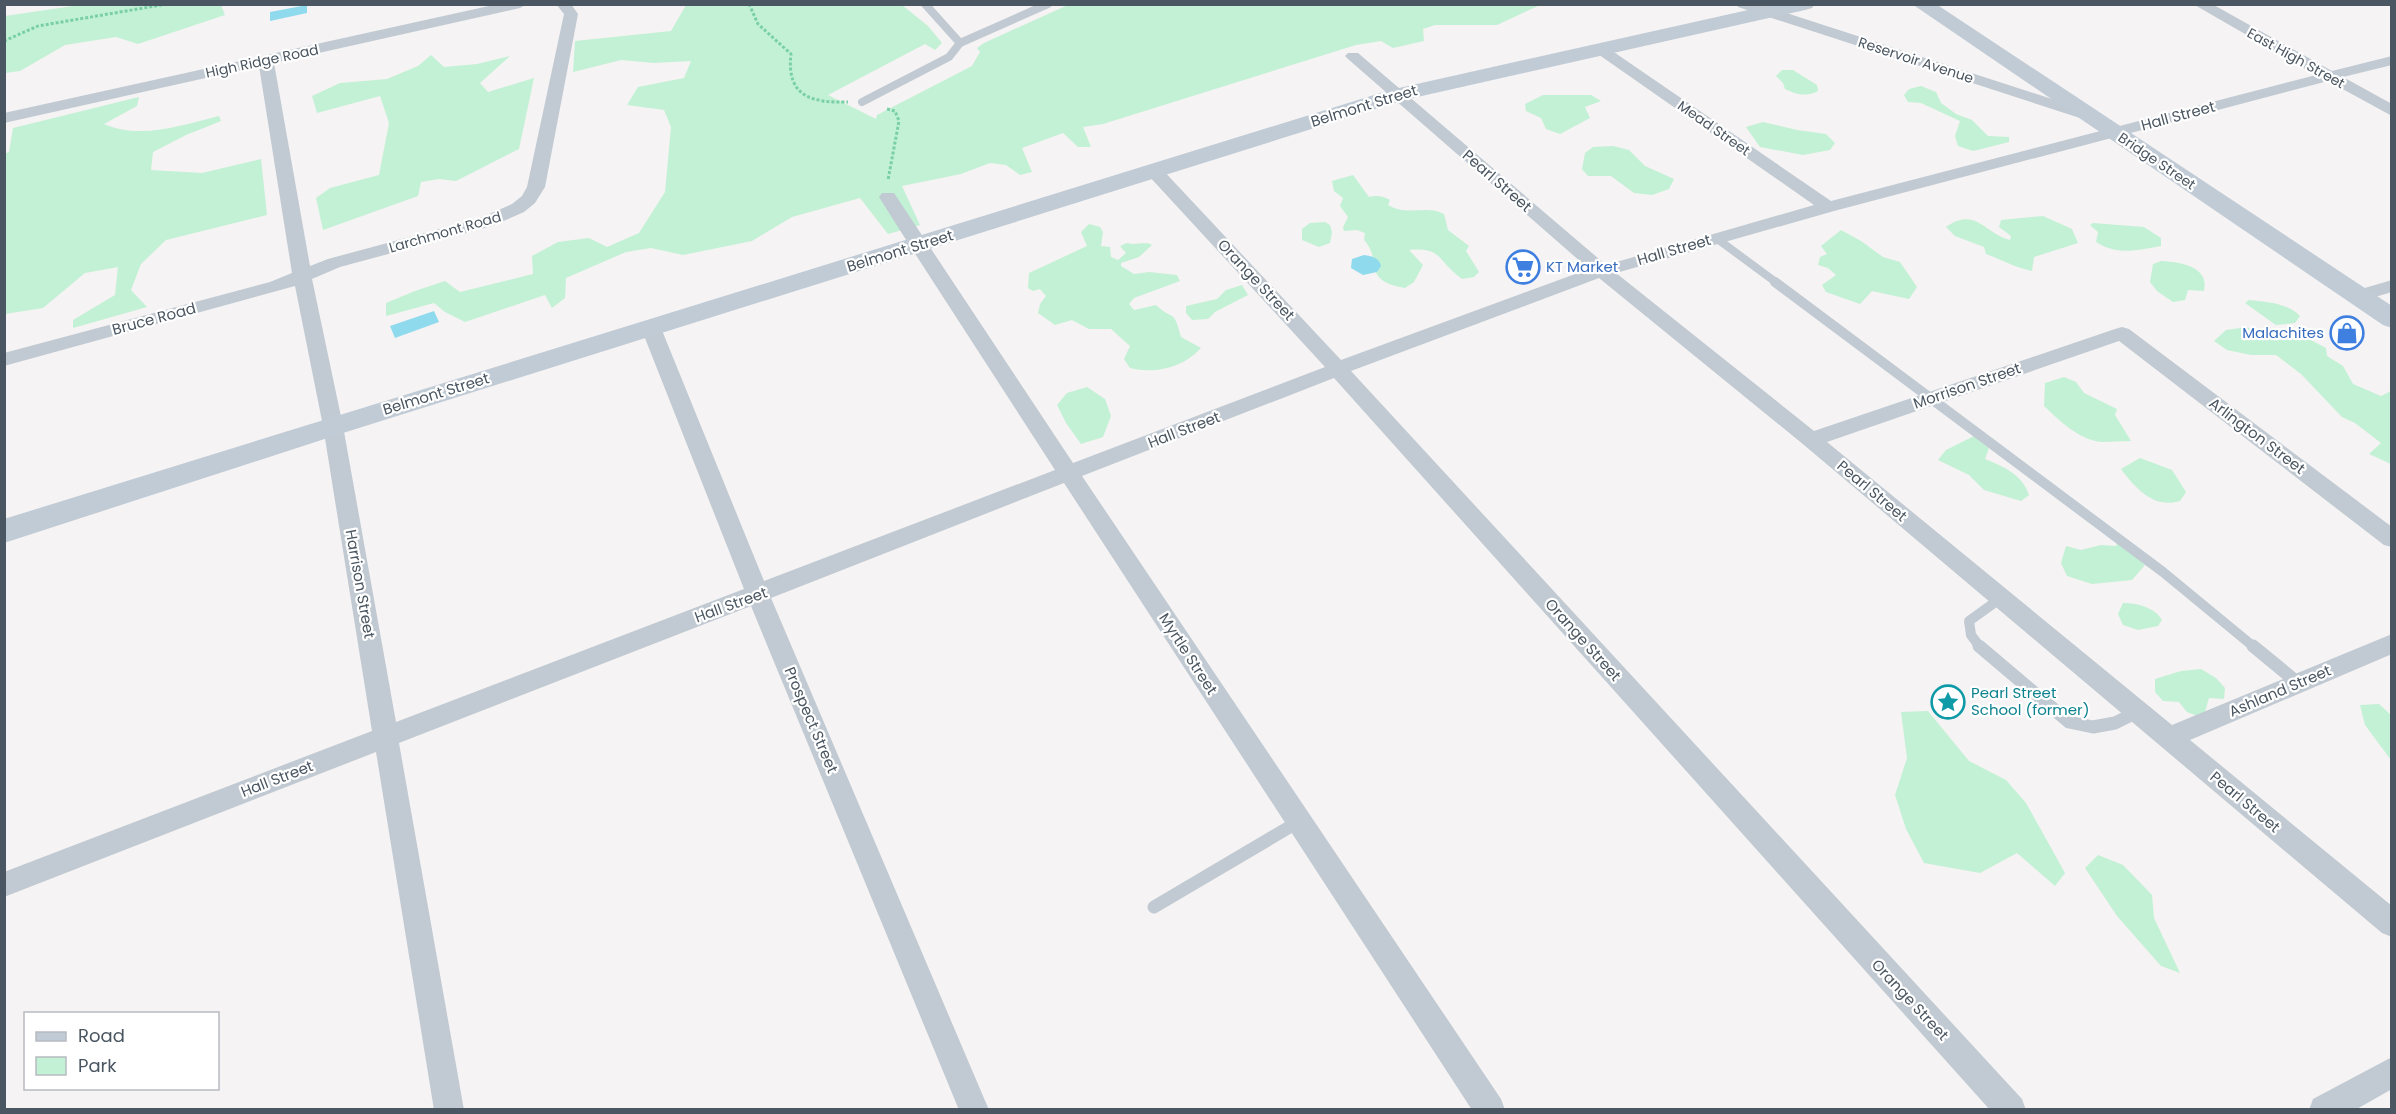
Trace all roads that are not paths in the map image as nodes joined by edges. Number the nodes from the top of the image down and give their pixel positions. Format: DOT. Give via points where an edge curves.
graph roads {
  1 [pos="519,4"];
  2 [pos="563,4"];
  3 [pos="925,4"];
  4 [pos="1048,4"];
  5 [pos="1805,4"];
  6 [pos="1922,4"];
  7 [pos="2200,4"];
  8 [pos="1754,8"];
  9 [pos="960,43"];
  10 [pos="1600,49"];
  11 [pos="1353,56"];
  12 [pos="266,60"];
  13 [pos="2391,60"];
  14 [pos="2329,76"];
  15 [pos="1398,95"];
  16 [pos="862,102"];
  17 [pos="2391,111"];
  18 [pos="2089,116"];
  19 [pos="4,118"];
  20 [pos="2115,134"];
  21 [pos="1154,171"];
  22 [pos="888,197"];
  23 [pos="1828,207"];
  24 [pos="1716,238"];
  25 [pos="918,245"];
  26 [pos="1602,271"];
  27 [pos="302,276"];
  28 [pos="2391,286"];
  29 [pos="2358,296"];
  30 [pos="2391,319"];
  31 [pos="651,328"];
  32 [pos="2122,333"];
  33 [pos="4,360"];
  34 [pos="1338,369"];
  35 [pos="1930,398"];
  36 [pos="333,426"];
  37 [pos="1811,440"];
  38 [pos="1070,475"];
  39 [pos="5,536"];
  40 [pos="2391,539"];
  41 [pos="758,595"];
  42 [pos="2001,598"];
  43 [pos="2391,644"];
  44 [pos="2298,683"];
  45 [pos="2137,711"];
  46 [pos="386,736"];
  47 [pos="2169,738"];
  48 [pos="1299,822"];
  49 [pos="4,885"];
  50 [pos="1154,907"];
  51 [pos="2391,924"];
  52 [pos="2391,1072"];
  53 [pos="449,1110"];
  54 [pos="974,1110"];
  55 [pos="1490,1110"];
  56 [pos="2011,1110"];
  57 [pos="2324,1110"];
  1 -- 12 [label="street, High Ridge Road"];
  2 -- 27 [label="street, Larchmont Road" via="571,14 536,187 529,199 486,222 334,263"];
  3 -- 9 [label="lane"];
  4 -- 9 [label="lane"];
  5 -- 8 [label="street, Belmont Street"];
  6 -- 18 [label="street, Bridge Street"];
  7 -- 14 [label="street, East High Street"];
  8 -- 10 [label="street, Belmont Street"];
  8 -- 18 [label="street, Reservoir Avenue"];
  9 -- 16 [label="lane" via="949,57"];
  10 -- 15 [label="street, Belmont Street"];
  10 -- 23 [label="street, Mead Street"];
  11 -- 15 [label="street, Pearl Street"];
  12 -- 19 [label="street, High Ridge Road"];
  12 -- 27 [label="street, Harrison Street"];
  13 -- 14 [label="street, Hall Street"];
  14 -- 17 [label="street, East High Street"];
  14 -- 20 [label="street, Hall Street"];
  15 -- 21 [label="street, Belmont Street"];
  15 -- 26 [label="street, Pearl Street"];
  18 -- 20 [label="street, Bridge Street"];
  20 -- 23 [label="street, Hall Street"];
  20 -- 29 [label="street, Bridge Street"];
  21 -- 25 [label="street, Belmont Street"];
  21 -- 34 [label="street, Orange Street"];
  22 -- 25 [label="street, Myrtle Street"];
  23 -- 24 [label="street, Hall Street"];
  24 -- 26 [label="street, Hall Street"];
  24 -- 35 [label="lane"];
  25 -- 31 [label="street, Belmont Street"];
  25 -- 38 [label="street, Myrtle Street"];
  26 -- 34 [label="street, Hall Street"];
  26 -- 37 [label="street, Pearl Street"];
  27 -- 33 [label="street, Bruce Road"];
  27 -- 36 [label="street, Harrison Street"];
  28 -- 29 [label="street"];
  29 -- 30 [label="street, Bridge Street"];
  31 -- 36 [label="street, Belmont Street"];
  31 -- 41 [label="street, Prospect Street"];
  32 -- 35 [label="street, Morrison Street"];
  32 -- 40 [label="street, Arlington Street"];
  34 -- 38 [label="street, Hall Street"];
  34 -- 56 [label="street, Orange Street"];
  35 -- 37 [label="street, Morrison Street"];
  35 -- 44 [label="lane" via="2163,572"];
  36 -- 39 [label="street, Belmont Street"];
  36 -- 46 [label="street, Harrison Street"];
  37 -- 42 [label="street, Pearl Street"];
  38 -- 41 [label="street, Hall Street"];
  38 -- 48 [label="street, Myrtle Street"];
  41 -- 46 [label="street, Hall Street"];
  41 -- 54 [label="street, Prospect Street"];
  42 -- 45 [label="street, Pearl Street"];
  42 -- 45 [label="lane" via="1969,621 1971,635 1981,648 2069,722 2093,727 2115,723"];
  43 -- 44 [label="street, Ashland Street"];
  44 -- 47 [label="street, Ashland Street"];
  45 -- 47 [label="street, Pearl Street"];
  46 -- 49 [label="street, Hall Street"];
  46 -- 53 [label="street, Harrison Street"];
  47 -- 51 [label="street, Pearl Street"];
  48 -- 50 [label="lane"];
  48 -- 55 [label="street, Myrtle Street"];
  52 -- 57 [label="street"];
}
